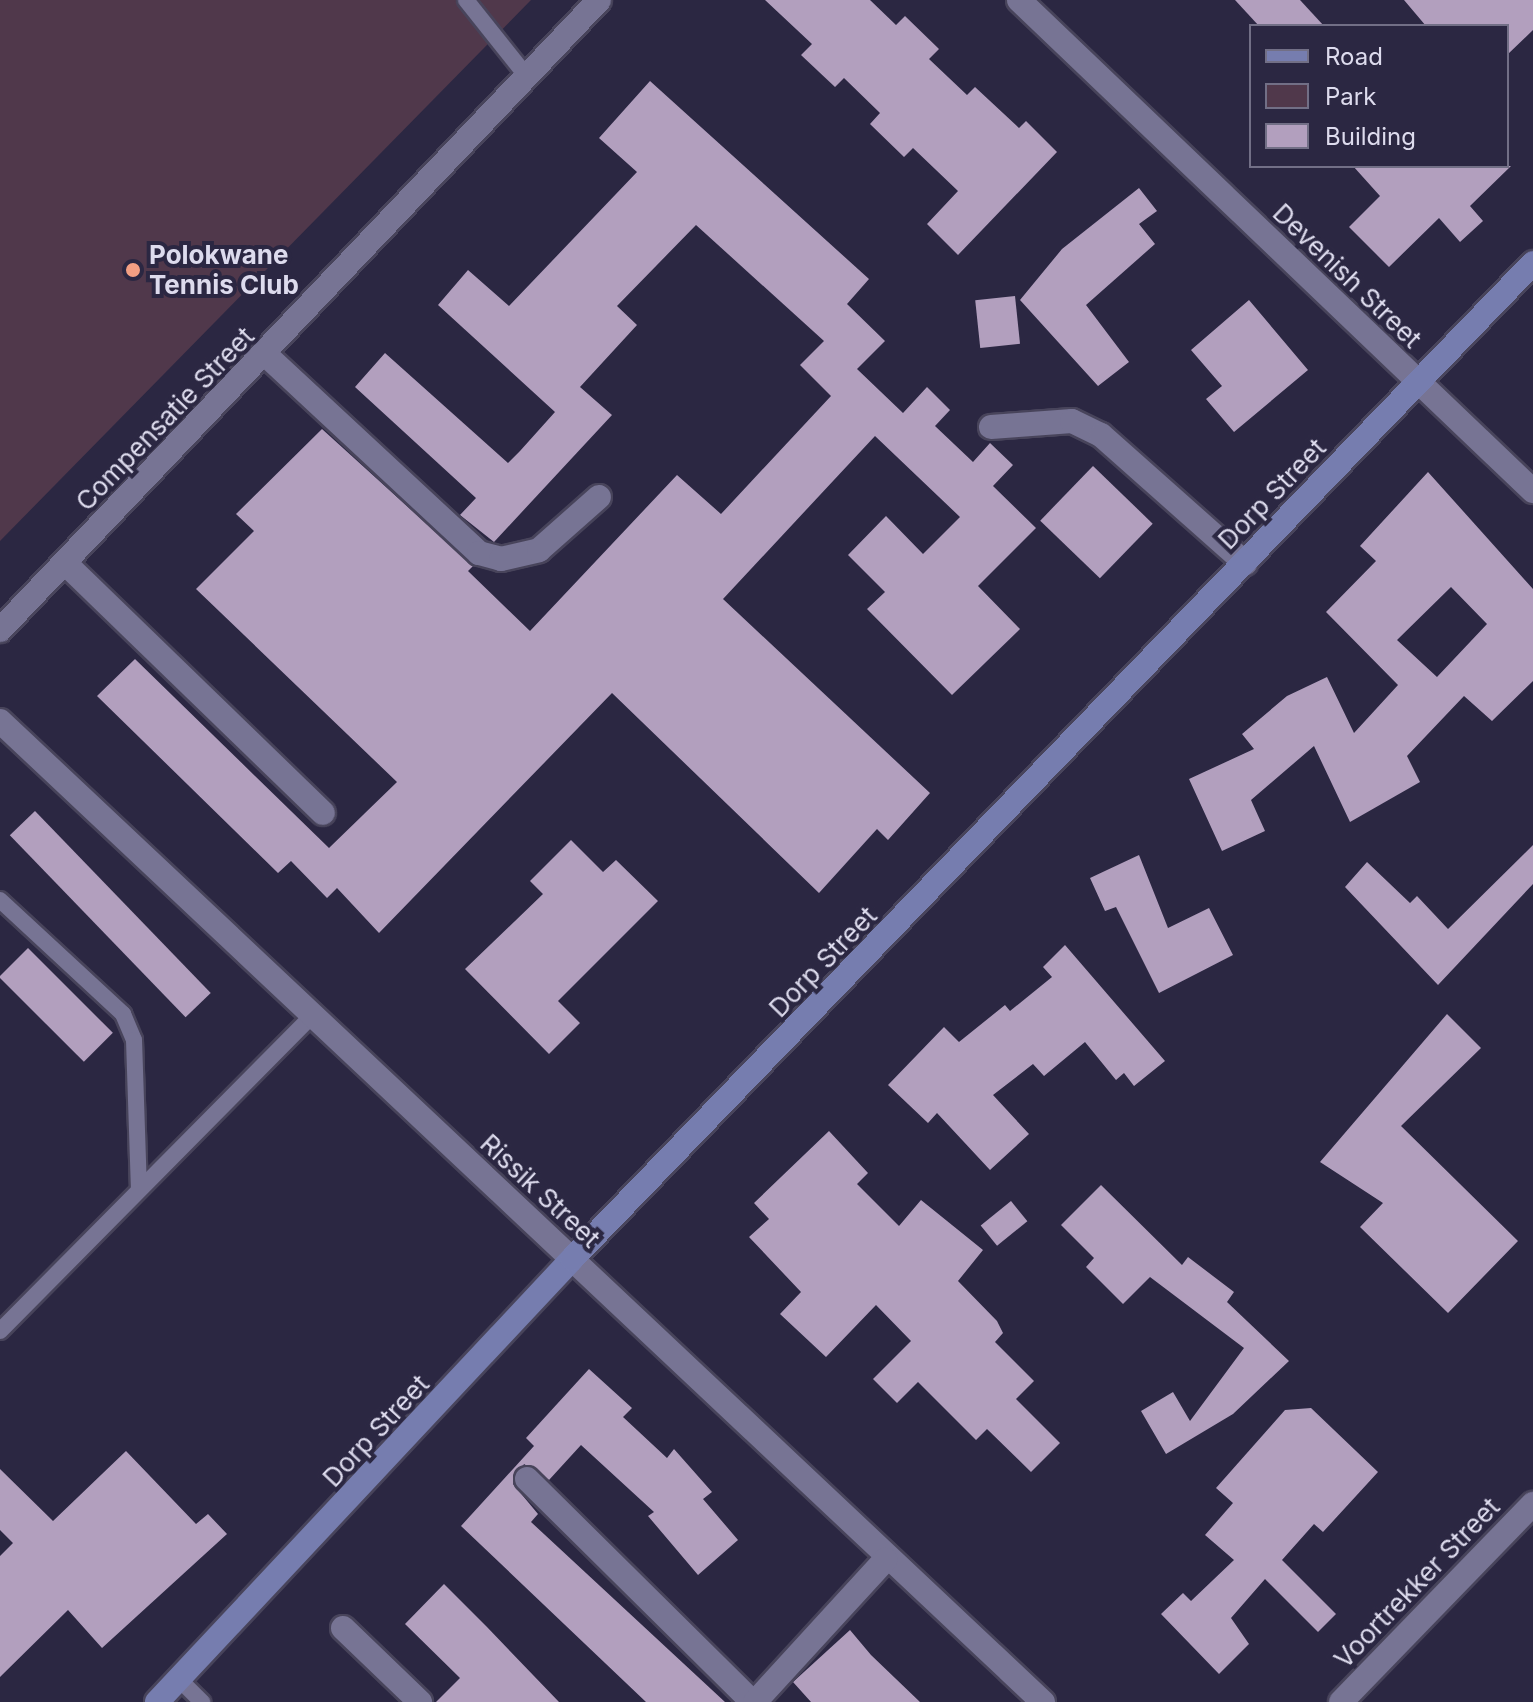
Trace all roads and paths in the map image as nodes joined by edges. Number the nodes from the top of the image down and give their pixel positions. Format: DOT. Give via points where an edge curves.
graph roads {
  1 [pos="466,0"];
  2 [pos="599,0"];
  3 [pos="1019,0"];
  4 [pos="524,73"];
  5 [pos="1533,263"];
  6 [pos="266,355"];
  7 [pos="1418,382"];
  8 [pos="991,427"];
  9 [pos="1533,491"];
  10 [pos="599,497"];
  11 [pos="65,563"];
  12 [pos="1245,563"];
  13 [pos="0,630"];
  14 [pos="0,721"];
  15 [pos="323,813"];
  16 [pos="0,900"];
  17 [pos="310,1018"];
  18 [pos="139,1190"];
  19 [pos="572,1259"];
  20 [pos="0,1331"];
  21 [pos="527,1479"];
  22 [pos="1533,1504"];
  23 [pos="885,1560"];
  24 [pos="343,1628"];
  25 [pos="179,1679"];
  26 [pos="157,1702"];
  27 [pos="202,1702"];
  28 [pos="420,1702"];
  29 [pos="754,1702"];
  30 [pos="1043,1702"];
  31 [pos="1341,1702"];
  1 -- 4 [label="lane"];
  2 -- 4 [label="street, Compensatie Street"];
  3 -- 7 [label="street, Devenish Street"];
  4 -- 6 [label="street, Compensatie Street"];
  5 -- 7 [label="street, Dorp Street"];
  6 -- 10 [label="street" via="479,553 501,559 539,550"];
  6 -- 11 [label="street, Compensatie Street"];
  7 -- 9 [label="street, Devenish Street"];
  7 -- 12 [label="street, Dorp Street"];
  8 -- 12 [label="street" via="1072,421 1101,435"];
  11 -- 13 [label="street, Compensatie Street"];
  11 -- 15 [label="street"];
  12 -- 19 [label="street, Dorp Street"];
  14 -- 17 [label="street, Rissik Street"];
  16 -- 18 [label="lane" via="123,1014 134,1040"];
  17 -- 18 [label="lane"];
  17 -- 19 [label="street, Rissik Street"];
  18 -- 20 [label="lane"];
  19 -- 23 [label="street, Rissik Street"];
  19 -- 25 [label="street, Dorp Street"];
  21 -- 29 [label="street"];
  22 -- 31 [label="street, Voortrekker Street"];
  23 -- 29 [label="street"];
  23 -- 30 [label="street, Rissik Street"];
  24 -- 28 [label="street"];
  25 -- 26 [label="street, Dorp Street"];
  25 -- 27 [label="lane"];
}
